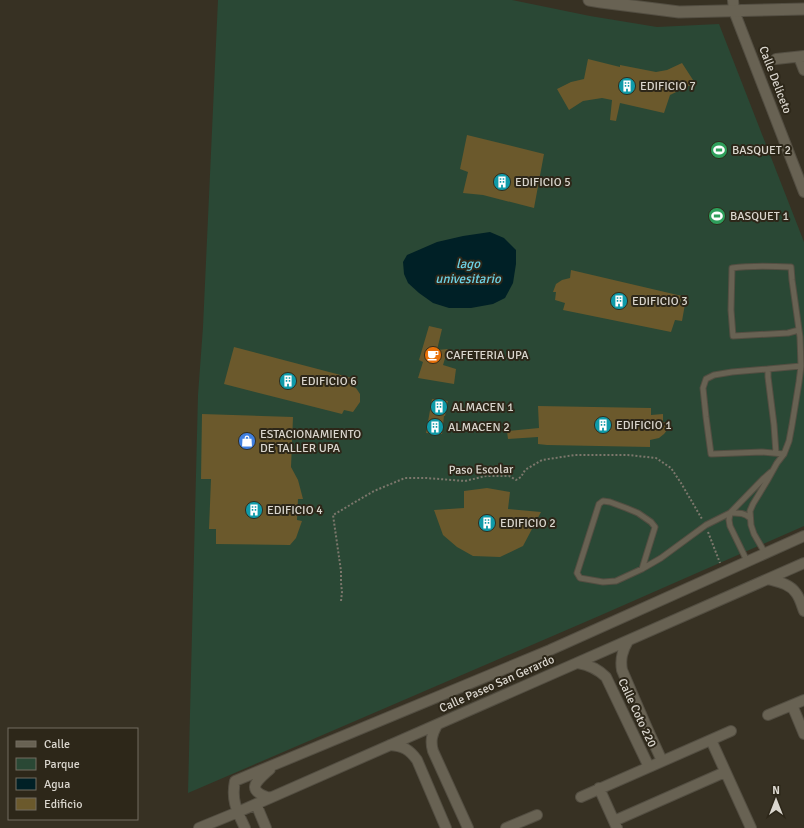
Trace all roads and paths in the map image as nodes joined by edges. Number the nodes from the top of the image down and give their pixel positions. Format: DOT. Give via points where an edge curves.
graph roads {
  1 [pos="589,0"];
  2 [pos="801,0"];
  3 [pos="804,4"];
  4 [pos="734,5"];
  5 [pos="804,9"];
  6 [pos="802,57"];
  7 [pos="776,59"];
  8 [pos="804,70"];
  9 [pos="804,192"];
  10 [pos="798,330"];
  11 [pos="801,366"];
  12 [pos="768,369"];
  13 [pos="776,453"];
  14 [pos="784,454"];
  15 [pos="773,471"];
  16 [pos="730,513"];
  17 [pos="750,518"];
  18 [pos="706,525"];
  19 [pos="804,536"];
  20 [pos="765,553"];
  21 [pos="747,561"];
  22 [pos="804,563"];
  23 [pos="642,569"];
  24 [pos="724,572"];
  25 [pos="768,579"];
  26 [pos="341,601"];
  27 [pos="804,611"];
  28 [pos="628,641"];
  29 [pos="578,663"];
  30 [pos="804,700"];
  31 [pos="792,705"];
  32 [pos="768,715"];
  33 [pos="437,724"];
  34 [pos="732,731"];
  35 [pos="804,734"];
  36 [pos="711,740"];
  37 [pos="390,745"];
  38 [pos="662,761"];
  39 [pos="274,765"];
  40 [pos="649,767"];
  41 [pos="725,772"];
  42 [pos="599,788"];
  43 [pos="580,796"];
  44 [pos="270,798"];
  45 [pos="256,804"];
  46 [pos="238,812"];
  47 [pos="537,815"];
  48 [pos="521,825"];
  49 [pos="615,825"];
  50 [pos="199,828"];
  51 [pos="245,828"];
  52 [pos="266,828"];
  53 [pos="446,828"];
  54 [pos="468,828"];
  55 [pos="506,828"];
  56 [pos="751,828"];
  1 -- 4 [label="street" via="679,12"];
  2 -- 3 [label="street"];
  4 -- 5 [label="street"];
  4 -- 9 [label="street, Calle Deliceto"];
  6 -- 7 [label="street"];
  6 -- 8 [label="street"];
  10 -- 10 [label="lane" via="791,267 732,268 733,336 788,333"];
  10 -- 11 [label="lane"];
  11 -- 12 [label="lane"];
  11 -- 14 [label="lane" via="789,441"];
  12 -- 13 [label="lane"];
  12 -- 13 [label="lane" via="714,375 706,379 703,388 711,454"];
  13 -- 14 [label="lane"];
  14 -- 15 [label="lane"];
  15 -- 16 [label="lane"];
  15 -- 17 [label="lane" via="753,504"];
  16 -- 17 [label="lane" via="742,513"];
  16 -- 18 [label="lane"];
  16 -- 21 [label="lane" via="730,526"];
  17 -- 20 [label="lane" via="754,534"];
  18 -- 23 [label="lane"];
  18 -- 24 [label="path, Paso Escolar"];
  18 -- 26 [label="path, Paso Escolar" via="670,468 656,458 575,455 542,460 525,470 516,480 509,476 486,476 465,481 405,478 374,491 333,515 341,571"];
  19 -- 20 [label="street, Calle Paseo San Gerardo"];
  20 -- 21 [label="street, Calle Paseo San Gerardo"];
  21 -- 24 [label="street, Calle Paseo San Gerardo"];
  22 -- 25 [label="street, Calle Paseo San Gerardo"];
  23 -- 23 [label="lane" via="616,581 603,582 580,578 577,573 599,504 603,501 638,513 651,522 654,528"];
  24 -- 39 [label="street, Calle Paseo San Gerardo" via="550,650"];
  25 -- 27 [label="street" via="790,587"];
  25 -- 28 [label="street, Calle Paseo San Gerardo"];
  28 -- 29 [label="street, Calle Paseo San Gerardo"];
  28 -- 38 [label="street, Calle Coto 220" via="622,654 622,670"];
  29 -- 33 [label="street, Calle Paseo San Gerardo"];
  29 -- 40 [label="street, Calle Coto 220" via="594,667 606,677"];
  30 -- 31 [label="street"];
  31 -- 32 [label="street"];
  31 -- 35 [label="street"];
  33 -- 37 [label="street, Calle Paseo San Gerardo"];
  33 -- 54 [label="street" via="431,739 433,751"];
  34 -- 36 [label="street, Calle Coto 220"];
  36 -- 38 [label="street, Calle Coto 220"];
  36 -- 41 [label="street"];
  37 -- 44 [label="street, Calle Paseo San Gerardo"];
  37 -- 53 [label="street" via="399,745 410,751 417,760"];
  38 -- 40 [label="street, Calle Coto 220"];
  39 -- 44 [label="street" via="255,785 257,793"];
  39 -- 46 [label="street, Calle Paseo San Gerardo" via="235,781 233,797"];
  40 -- 42 [label="street, Calle Coto 220"];
  41 -- 49 [label="street"];
  41 -- 56 [label="street"];
  42 -- 43 [label="street, Calle Coto 220"];
  42 -- 49 [label="street"];
  44 -- 45 [label="street, Calle Paseo San Gerardo"];
  45 -- 46 [label="street, Calle Paseo San Gerardo"];
  45 -- 52 [label="street"];
  46 -- 50 [label="street, Calle Paseo San Gerardo"];
  46 -- 51 [label="street"];
  47 -- 48 [label="street"];
  48 -- 55 [label="street"];
}
